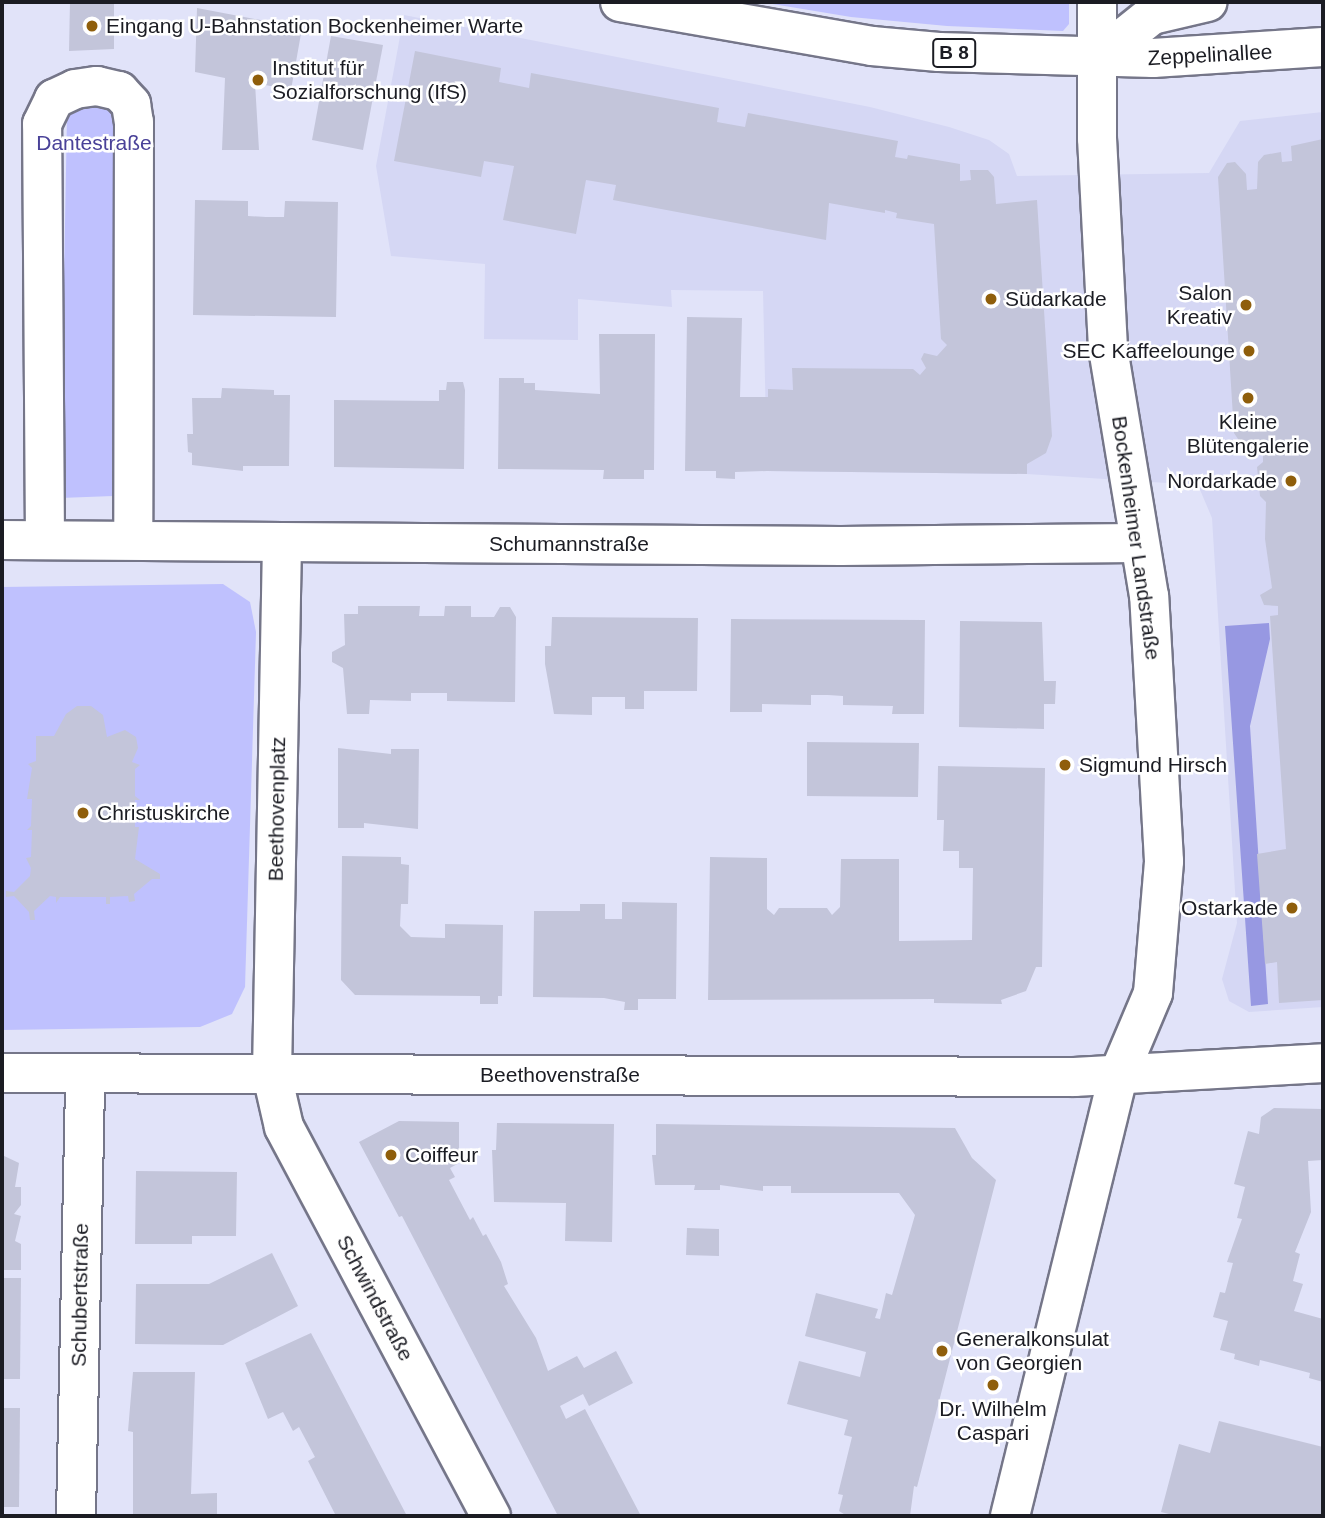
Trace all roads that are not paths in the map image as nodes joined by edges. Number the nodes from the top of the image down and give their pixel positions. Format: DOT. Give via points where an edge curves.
graph roads {
  1 [pos="620,2"];
  2 [pos="1097,2"];
  3 [pos="1208,2"];
  4 [pos="1323,47"];
  5 [pos="1097,59"];
  6 [pos="133,538"];
  7 [pos="2,540"];
  8 [pos="45,540"];
  9 [pos="282,543"];
  10 [pos="1137,543"];
  11 [pos="1323,1063"];
  12 [pos="2,1073"];
  13 [pos="85,1074"];
  14 [pos="272,1075"];
  15 [pos="1118,1076"];
  16 [pos="76,1516"];
  17 [pos="491,1516"];
  18 [pos="1010,1516"];
  1 -- 5 [label="street, B 8" via="872,46"];
  2 -- 5 [label="street, Bockenheimer Landstraße"];
  3 -- 5 [label="street" via="1152,15"];
  4 -- 5 [label="street, Zeppelinallee / B 8"];
  5 -- 10 [label="street, Bockenheimer Landstraße" via="1108,348"];
  6 -- 8 [label="street, Schumannstraße"];
  6 -- 8 [label="street" via="134,122 131,104 119,91 97,86 54,99 42,124"];
  6 -- 9 [label="street, Schumannstraße"];
  7 -- 8 [label="street, Schumannstraße"];
  9 -- 10 [label="street, Schumannstraße"];
  9 -- 14 [label="street, Beethovenplatz"];
  10 -- 15 [label="street, Bockenheimer Landstraße" via="1149,596 1164,860 1153,993"];
  11 -- 15 [label="street, Beethovenstraße"];
  12 -- 13 [label="street, Beethovenstraße"];
  13 -- 14 [label="street, Beethovenstraße"];
  13 -- 16 [label="street, Schubertstraße"];
  14 -- 15 [label="street, Beethovenstraße"];
  14 -- 17 [label="street, Schwindstraße" via="284,1127"];
  15 -- 18 [label="street, Bockenheimer Landstraße"];
}
